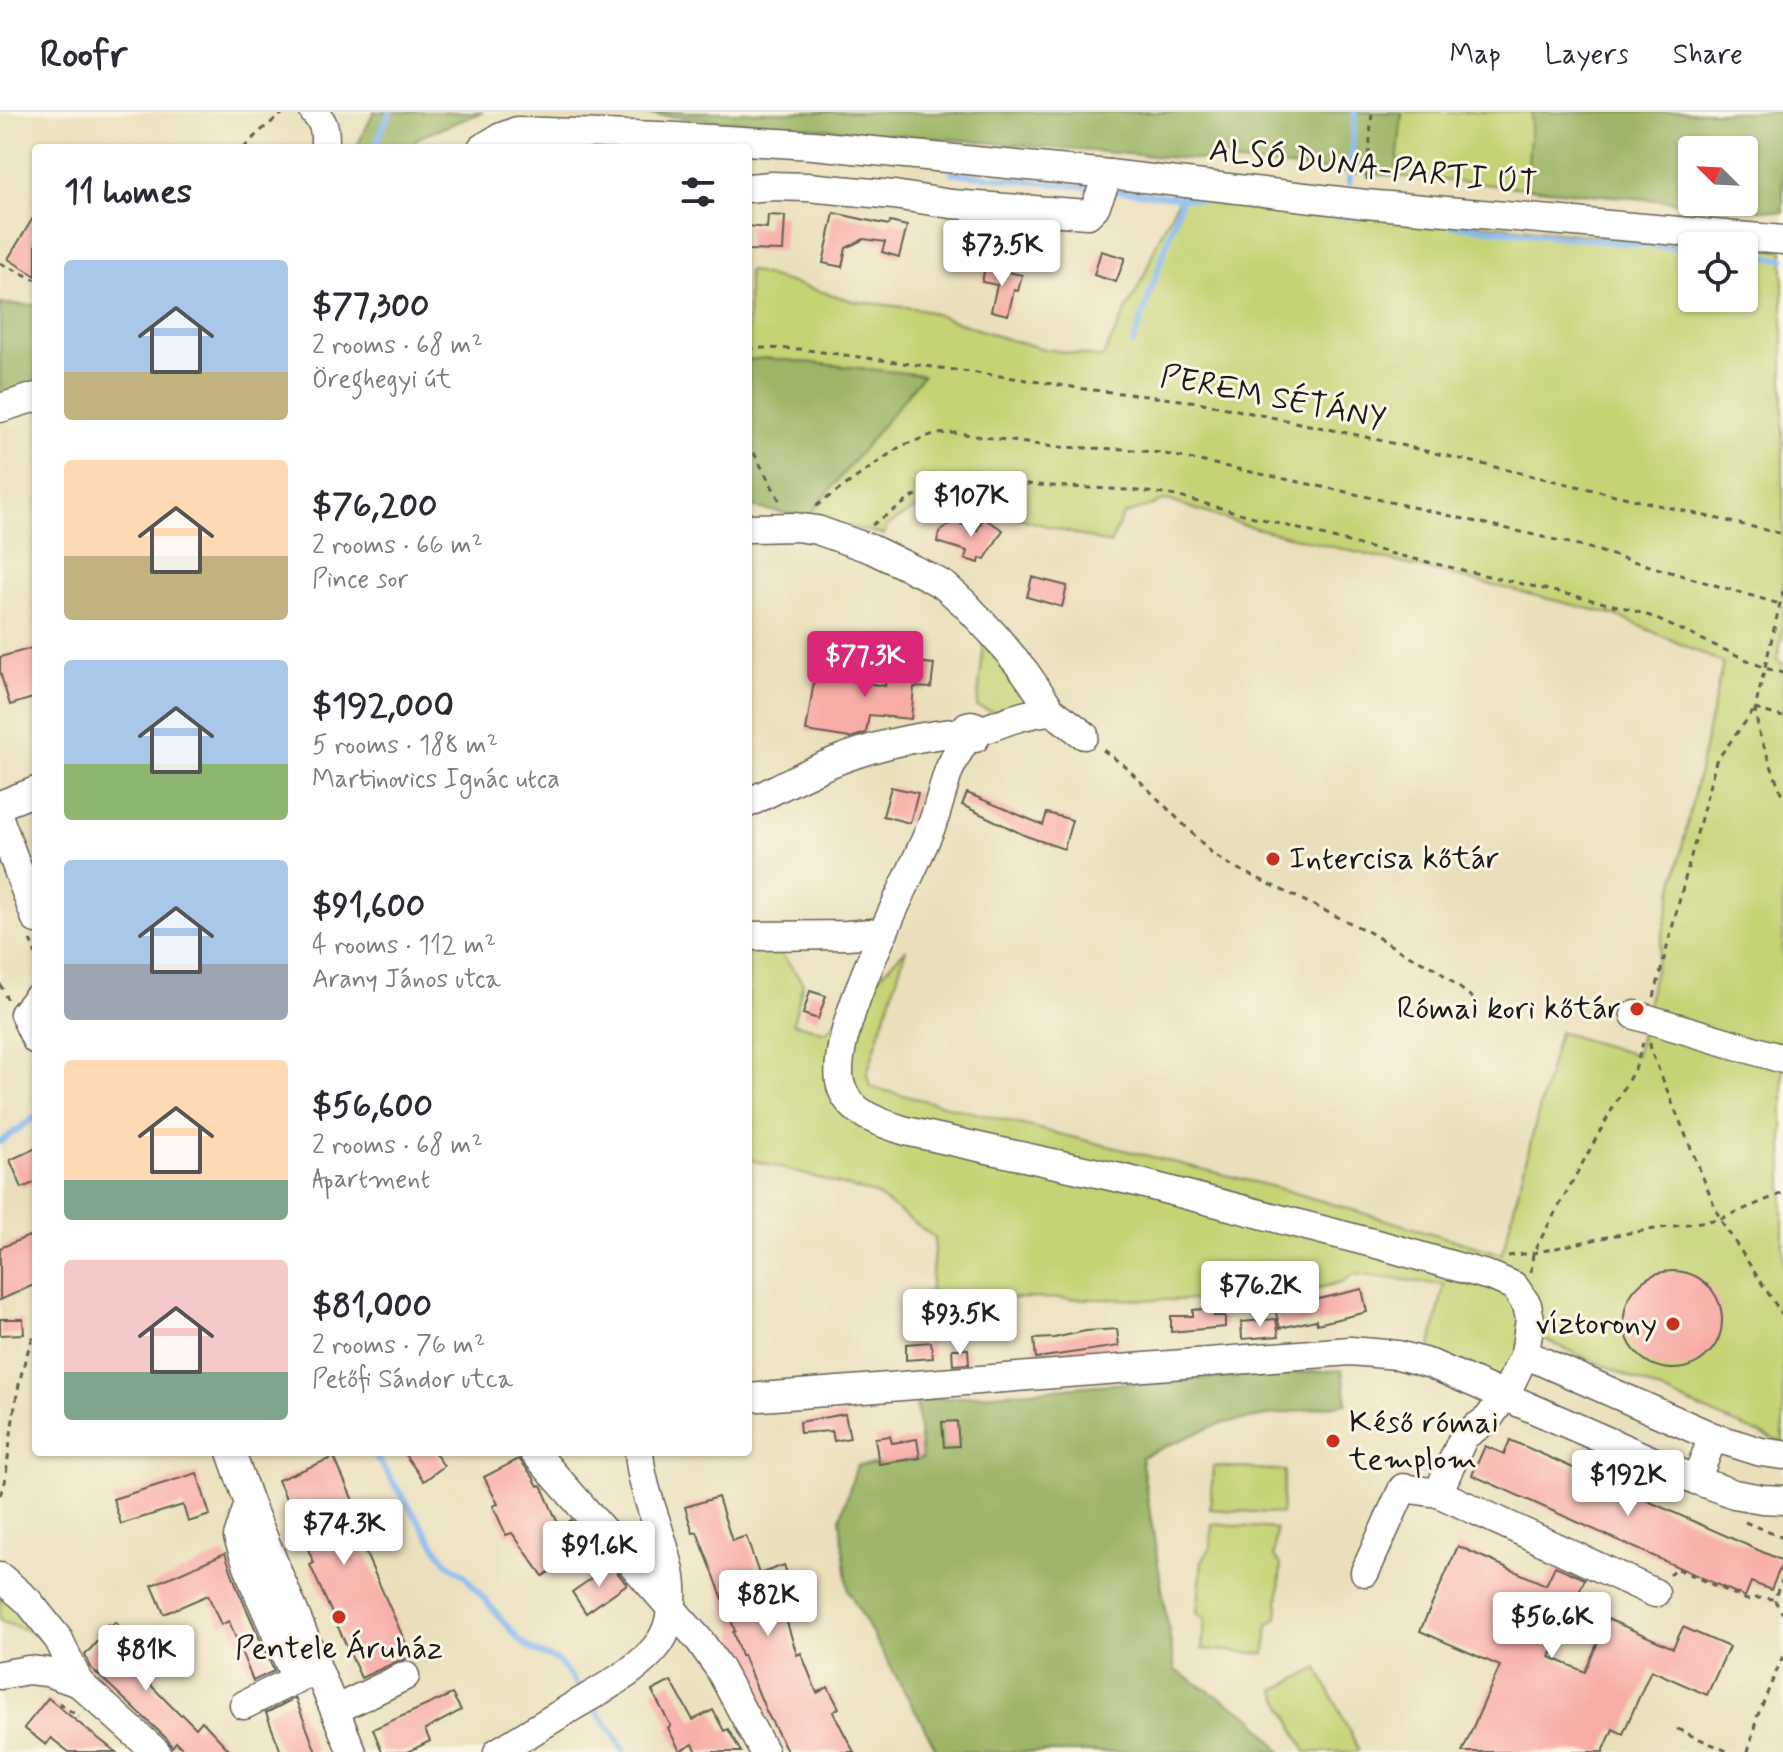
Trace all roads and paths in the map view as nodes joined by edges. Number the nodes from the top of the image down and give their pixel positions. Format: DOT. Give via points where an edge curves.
graph roads {
  1 [pos="287,112"];
  2 [pos="314,112"];
  3 [pos="1372,112"];
  4 [pos="248,144"];
  5 [pos="325,144"];
  6 [pos="489,144"];
  7 [pos="1104,185"];
  8 [pos="752,188"];
  9 [pos="1365,204"];
  10 [pos="1783,240"];
  11 [pos="0,263"];
  12 [pos="32,278"];
  13 [pos="752,349"];
  14 [pos="32,398"];
  15 [pos="0,408"];
  16 [pos="752,449"];
  17 [pos="795,527"];
  18 [pos="752,528"];
  19 [pos="1783,534"];
  20 [pos="847,540"];
  21 [pos="1783,591"];
  22 [pos="1782,605"];
  23 [pos="1765,668"];
  24 [pos="1783,673"];
  25 [pos="1755,709"];
  26 [pos="1052,711"];
  27 [pos="1783,717"];
  28 [pos="969,734"];
  29 [pos="1084,735"];
  30 [pos="32,793"];
  31 [pos="1783,798"];
  32 [pos="752,801"];
  33 [pos="0,805"];
  34 [pos="0,821"];
  35 [pos="32,908"];
  36 [pos="884,932"];
  37 [pos="752,936"];
  38 [pos="1475,1000"];
  39 [pos="32,1004"];
  40 [pos="1642,1017"];
  41 [pos="32,1031"];
  42 [pos="1783,1059"];
  43 [pos="1783,1193"];
  44 [pos="1720,1219"];
  45 [pos="1506,1256"];
  46 [pos="1783,1316"];
  47 [pos="32,1340"];
  48 [pos="1525,1354"];
  49 [pos="1505,1395"];
  50 [pos="752,1398"];
  51 [pos="1713,1437"];
  52 [pos="1783,1455"];
  53 [pos="232,1456"];
  54 [pos="538,1456"];
  55 [pos="639,1456"];
  56 [pos="1696,1480"];
  57 [pos="1438,1493"];
  58 [pos="0,1495"];
  59 [pos="1783,1500"];
  60 [pos="1365,1572"];
  61 [pos="0,1577"];
  62 [pos="1783,1578"];
  63 [pos="1655,1593"];
  64 [pos="1774,1599"];
  65 [pos="672,1607"];
  66 [pos="1783,1614"];
  67 [pos="1783,1656"];
  68 [pos="307,1674"];
  69 [pos="0,1675"];
  70 [pos="405,1676"];
  71 [pos="79,1683"];
  72 [pos="57,1701"];
  73 [pos="244,1705"];
  74 [pos="335,1710"];
  75 [pos="87,1723"];
  76 [pos="1677,1729"];
  77 [pos="531,1744"];
  78 [pos="156,1752"];
  79 [pos="352,1752"];
  80 [pos="498,1752"];
  81 [pos="764,1752"];
  82 [pos="1729,1752"];
  83 [pos="1748,1752"];
  1 -- 4 [label="path"];
  2 -- 5 [label="street" via="322,120"];
  3 -- 9 [label="path"];
  6 -- 7 [label="street, ALSÓ DUNA-PARTI ÚT" via="517,131 813,145"];
  7 -- 8 [label="street" via="1088,214 807,187"];
  7 -- 9 [label="street, ALSÓ DUNA-PARTI ÚT"];
  9 -- 10 [label="street, ALSÓ DUNA-PARTI ÚT"];
  11 -- 12 [label="path"];
  13 -- 19 [label="path, PEREM SÉTÁNY" via="800,349 1198,402"];
  14 -- 15 [label="street"];
  16 -- 17 [label="path"];
  17 -- 18 [label="street"];
  17 -- 20 [label="street"];
  17 -- 22 [label="path" via="809,510 901,446 934,434 957,433 1203,461 1578,545"];
  20 -- 23 [label="path" via="950,478 1147,491 1626,608"];
  20 -- 26 [label="street" via="945,586 994,635"];
  21 -- 22 [label="path"];
  22 -- 23 [label="path"];
  23 -- 24 [label="path"];
  23 -- 25 [label="path"];
  25 -- 27 [label="path"];
  25 -- 31 [label="path"];
  26 -- 28 [label="street" via="1010,718"];
  26 -- 29 [label="street"];
  28 -- 32 [label="street" via="932,734 855,754"];
  28 -- 36 [label="street" via="949,770 933,822"];
  29 -- 38 [label="path" via="1126,767 1214,855 1435,968"];
  30 -- 33 [label="street"];
  34 -- 35 [label="street"];
  36 -- 37 [label="street"];
  36 -- 48 [label="street" via="857,997 838,1067 841,1089 851,1105 873,1120 1129,1180 1493,1277 1514,1286 1527,1305"];
  39 -- 41 [label="street" via="24,1014"];
  40 -- 42 [label="street"];
  40 -- 44 [label="path"];
  43 -- 44 [label="path"];
  44 -- 45 [label="path"];
  44 -- 46 [label="path"];
  47 -- 58 [label="path" via="17,1386"];
  48 -- 49 [label="street"];
  48 -- 51 [label="street"];
  49 -- 50 [label="street" via="1431,1364 1350,1351"];
  49 -- 56 [label="street"];
  49 -- 57 [label="street" via="1488,1419 1464,1436"];
  51 -- 52 [label="street"];
  51 -- 56 [label="street"];
  53 -- 68 [label="street"];
  54 -- 65 [label="street"];
  55 -- 65 [label="street" via="666,1552"];
  56 -- 59 [label="street" via="1734,1494"];
  57 -- 60 [label="street" via="1403,1488"];
  57 -- 63 [label="street"];
  61 -- 71 [label="street" via="28,1601 59,1640"];
  62 -- 64 [label="path"];
  63 -- 64 [label="path" via="1675,1568 1747,1600"];
  64 -- 66 [label="path"];
  65 -- 77 [label="street" via="660,1641 640,1663"];
  65 -- 81 [label="street" via="719,1668"];
  67 -- 83 [label="path"];
  68 -- 73 [label="street"];
  68 -- 74 [label="street"];
  69 -- 71 [label="street" via="28,1670"];
  70 -- 74 [label="street"];
  71 -- 78 [label="street"];
  72 -- 75 [label="path"];
  74 -- 79 [label="street"];
  76 -- 82 [label="path"];
  77 -- 80 [label="street"];
}
